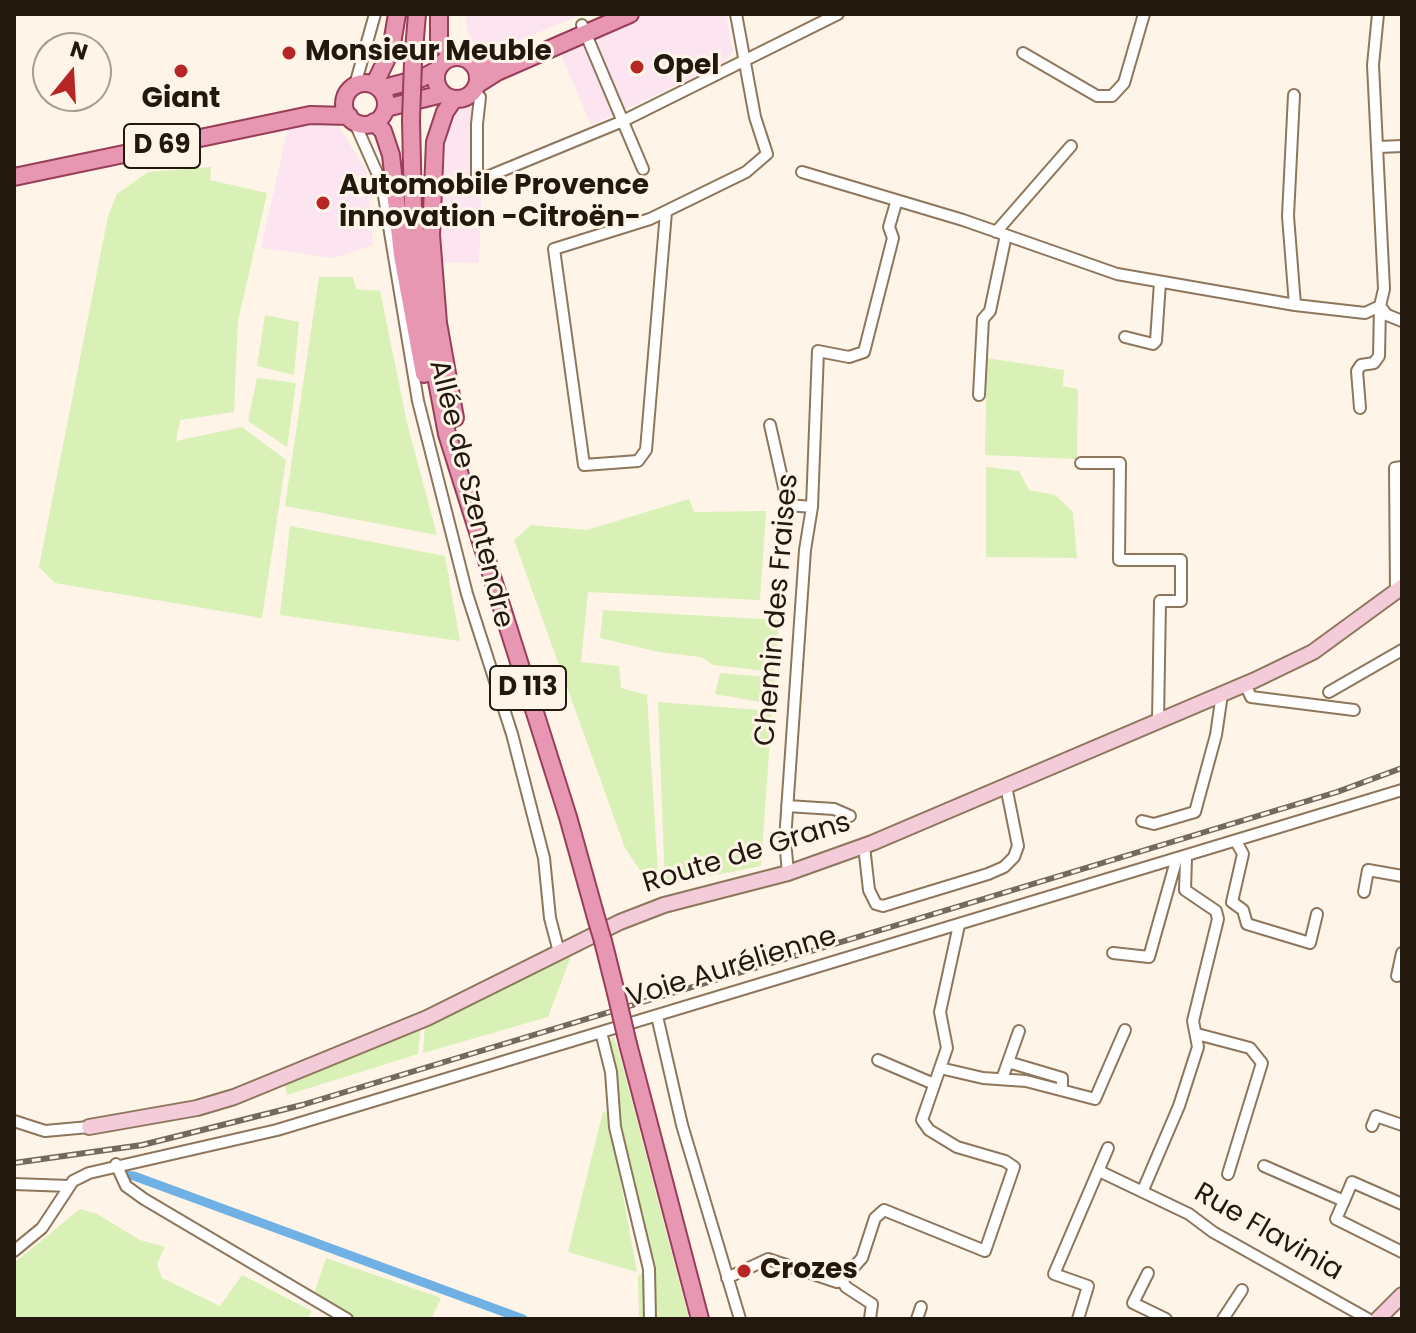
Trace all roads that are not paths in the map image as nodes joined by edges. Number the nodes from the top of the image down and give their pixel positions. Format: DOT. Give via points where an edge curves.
graph roads {
  1 [pos="375,14"];
  2 [pos="397,14"];
  3 [pos="417,14"];
  4 [pos="439,14"];
  5 [pos="609,14"];
  6 [pos="630,14"];
  7 [pos="736,14"];
  8 [pos="838,14"];
  9 [pos="1144,14"];
  10 [pos="1378,14"];
  11 [pos="584,29"];
  12 [pos="555,42"];
  13 [pos="1023,53"];
  14 [pos="453,57"];
  15 [pos="743,61"];
  16 [pos="473,64"];
  17 [pos="437,70"];
  18 [pos="476,88"];
  19 [pos="1294,95"];
  20 [pos="448,96"];
  21 [pos="363,106"];
  22 [pos="623,121"];
  23 [pos="1071,146"];
  24 [pos="1402,146"];
  25 [pos="1379,147"];
  26 [pos="643,169"];
  27 [pos="802,172"];
  28 [pos="14,177"];
  29 [pos="896,203"];
  30 [pos="666,212"];
  31 [pos="650,219"];
  32 [pos="666,232"];
  33 [pos="1001,233"];
  34 [pos="1160,282"];
  35 [pos="1295,305"];
  36 [pos="1380,306"];
  37 [pos="1402,321"];
  38 [pos="1125,337"];
  39 [pos="979,395"];
  40 [pos="1360,408"];
  41 [pos="770,425"];
  42 [pos="447,434"];
  43 [pos="1081,463"];
  44 [pos="1402,467"];
  45 [pos="469,498"];
  46 [pos="812,507"];
  47 [pos="1399,590"];
  48 [pos="1402,650"];
  49 [pos="1245,684"];
  50 [pos="1329,692"];
  51 [pos="1222,694"];
  52 [pos="1354,710"];
  53 [pos="1158,721"];
  54 [pos="1006,786"];
  55 [pos="1402,790"];
  56 [pos="787,806"];
  57 [pos="850,816"];
  58 [pos="1142,821"];
  59 [pos="1237,843"];
  60 [pos="864,846"];
  61 [pos="1181,860"];
  62 [pos="788,873"];
  63 [pos="1402,876"];
  64 [pos="1364,892"];
  65 [pos="1317,914"];
  66 [pos="959,925"];
  67 [pos="559,952"];
  68 [pos="1113,953"];
  69 [pos="1402,953"];
  70 [pos="1397,976"];
  71 [pos="657,1016"];
  72 [pos="1125,1030"];
  73 [pos="1019,1031"];
  74 [pos="601,1032"];
  75 [pos="1197,1034"];
  76 [pos="878,1060"];
  77 [pos="1008,1062"];
  78 [pos="940,1068"];
  79 [pos="1002,1079"];
  80 [pos="934,1084"];
  81 [pos="1062,1089"];
  82 [pos="14,1121"];
  83 [pos="1402,1125"];
  84 [pos="1372,1126"];
  85 [pos="89,1127"];
  86 [pos="1108,1148"];
  87 [pos="116,1164"];
  88 [pos="1264,1166"];
  89 [pos="1099,1171"];
  90 [pos="1228,1174"];
  91 [pos="71,1183"];
  92 [pos="14,1184"];
  93 [pos="1143,1190"];
  94 [pos="1344,1201"];
  95 [pos="1402,1204"];
  96 [pos="14,1251"];
  97 [pos="1402,1252"];
  98 [pos="1148,1273"];
  99 [pos="727,1278"];
  100 [pos="842,1280"];
  101 [pos="1242,1290"];
  102 [pos="1402,1295"];
  103 [pos="921,1307"];
  104 [pos="347,1319"];
  105 [pos="650,1319"];
  106 [pos="700,1319"];
  107 [pos="740,1319"];
  108 [pos="870,1319"];
  109 [pos="917,1319"];
  110 [pos="1078,1319"];
  111 [pos="1166,1319"];
  112 [pos="1223,1319"];
  113 [pos="1368,1319"];
  114 [pos="1378,1319"];
  1 -- 21 [label="street, Allée de Szentendre" via="362,65"];
  2 -- 21 [label="main road" via="391,50"];
  3 -- 42 [label="main road, D 113, bridge" via="413,209 421,297"];
  4 -- 14 [label="main road" via="439,40"];
  5 -- 11 [label="main road"];
  6 -- 11 [label="main road"];
  7 -- 15 [label="street"];
  8 -- 15 [label="street"];
  9 -- 13 [label="street" via="1124,83 1112,96 1097,96"];
  10 -- 25 [label="street" via="1373,65"];
  11 -- 12 [label="main road"];
  11 -- 22 [label="street"];
  12 -- 16 [label="main road" via="493,63"];
  12 -- 18 [label="main road"];
  14 -- 16 [label="main road"];
  14 -- 17 [label="main road"];
  15 -- 22 [label="street"];
  15 -- 30 [label="street" via="767,154 746,172"];
  16 -- 18 [label="main road"];
  17 -- 20 [label="main road" via="436,83"];
  17 -- 21 [label="main road, D 69"];
  18 -- 20 [label="main road"];
  18 -- 22 [label="street" via="477,181"];
  19 -- 35 [label="street" via="1288,216"];
  20 -- 21 [label="main road" via="386,108"];
  20 -- 45 [label="main road" via="435,142 432,261"];
  21 -- 28 [label="main road, D 69"];
  21 -- 42 [label="main road" via="383,131 391,155 404,268 430,400 438,426"];
  21 -- 67 [label="street, Allée de Szentendre" via="382,184 418,401 467,594 516,747 544,858"];
  22 -- 26 [label="street"];
  23 -- 33 [label="street"];
  24 -- 25 [label="street"];
  25 -- 36 [label="street" via="1384,289"];
  27 -- 29 [label="street"];
  29 -- 33 [label="street"];
  29 -- 46 [label="street, Chemin des Fraises" via="889,227 893,238 864,352 849,357 818,351"];
  30 -- 31 [label="street"];
  30 -- 32 [label="street"];
  31 -- 32 [label="street"];
  31 -- 32 [label="street" via="554,249 584,465 638,461 646,450"];
  33 -- 34 [label="street" via="1117,274"];
  33 -- 39 [label="street" via="990,311 983,319"];
  34 -- 35 [label="street"];
  34 -- 38 [label="street" via="1156,341"];
  35 -- 36 [label="street" via="1365,313"];
  36 -- 37 [label="street"];
  36 -- 40 [label="street" via="1379,356 1357,371"];
  41 -- 46 [label="street" via="788,505"];
  42 -- 45 [label="main road, D 113"];
  43 -- 53 [label="street" via="1120,463 1119,560 1181,560 1181,601 1160,601"];
  44 -- 47 [label="street" via="1395,468"];
  45 -- 106 [label="main road, D 113, bridge" via="603,941"];
  46 -- 56 [label="street, Chemin des Fraises"];
  47 -- 49 [label="street, Route de Grans" via="1313,652"];
  48 -- 50 [label="street"];
  49 -- 51 [label="street, Route de Grans"];
  49 -- 52 [label="street" via="1251,697"];
  51 -- 53 [label="street, Route de Grans"];
  51 -- 58 [label="street" via="1195,812 1154,824"];
  53 -- 54 [label="street, Route de Grans"];
  54 -- 60 [label="street, Route de Grans"];
  54 -- 60 [label="street" via="1018,846 1014,857 996,871 883,906 869,890"];
  55 -- 59 [label="street, Voie Aurélienne"];
  56 -- 57 [label="street" via="834,809"];
  56 -- 62 [label="street, Chemin des Fraises"];
  59 -- 61 [label="street, Voie Aurélienne"];
  59 -- 65 [label="street" via="1243,854 1232,902 1243,910 1247,924 1310,943"];
  60 -- 62 [label="street, Route de Grans"];
  61 -- 66 [label="street, Voie Aurélienne"];
  61 -- 68 [label="street" via="1149,957"];
  61 -- 75 [label="street" via="1185,890 1216,911 1218,919 1193,1021"];
  62 -- 67 [label="street, Route de Grans" via="664,905"];
  63 -- 64 [label="street" via="1368,870"];
  66 -- 71 [label="street, Voie Aurélienne"];
  66 -- 78 [label="street" via="940,1012 947,1048"];
  67 -- 85 [label="street, Route de Grans" via="427,1018 234,1097"];
  69 -- 70 [label="street"];
  71 -- 74 [label="street, Voie Aurélienne"];
  71 -- 99 [label="street"];
  72 -- 81 [label="street" via="1098,1098"];
  73 -- 77 [label="street"];
  74 -- 87 [label="street, Voie Aurélienne" via="277,1130"];
  74 -- 105 [label="street" via="611,1072 615,1127 649,1269"];
  75 -- 90 [label="street" via="1250,1048 1262,1063"];
  75 -- 93 [label="street" via="1198,1047 1179,1106"];
  76 -- 80 [label="street"];
  77 -- 79 [label="street"];
  77 -- 81 [label="street" via="1062,1078"];
  78 -- 79 [label="street"];
  78 -- 80 [label="street"];
  79 -- 81 [label="street"];
  80 -- 100 [label="street" via="924,1126 957,1147 1014,1167 985,1251 884,1210 875,1218 862,1258"];
  82 -- 85 [label="street" via="45,1131"];
  83 -- 84 [label="street" via="1376,1116"];
  86 -- 89 [label="street"];
  87 -- 91 [label="street, Voie Aurélienne"];
  87 -- 104 [label="street" via="126,1186 144,1199"];
  88 -- 94 [label="street"];
  89 -- 93 [label="street, Rue Flavinia"];
  89 -- 110 [label="street" via="1054,1274 1088,1286"];
  91 -- 92 [label="street"];
  91 -- 96 [label="street" via="42,1228"];
  93 -- 113 [label="street, Rue Flavinia"];
  94 -- 95 [label="street" via="1352,1182"];
  94 -- 97 [label="street" via="1336,1219"];
  98 -- 111 [label="street" via="1133,1303"];
  99 -- 100 [label="street" via="768,1259"];
  99 -- 107 [label="street"];
  100 -- 108 [label="street" via="872,1304"];
  101 -- 112 [label="street"];
  102 -- 114 [label="street"];
  103 -- 109 [label="street"];
}
